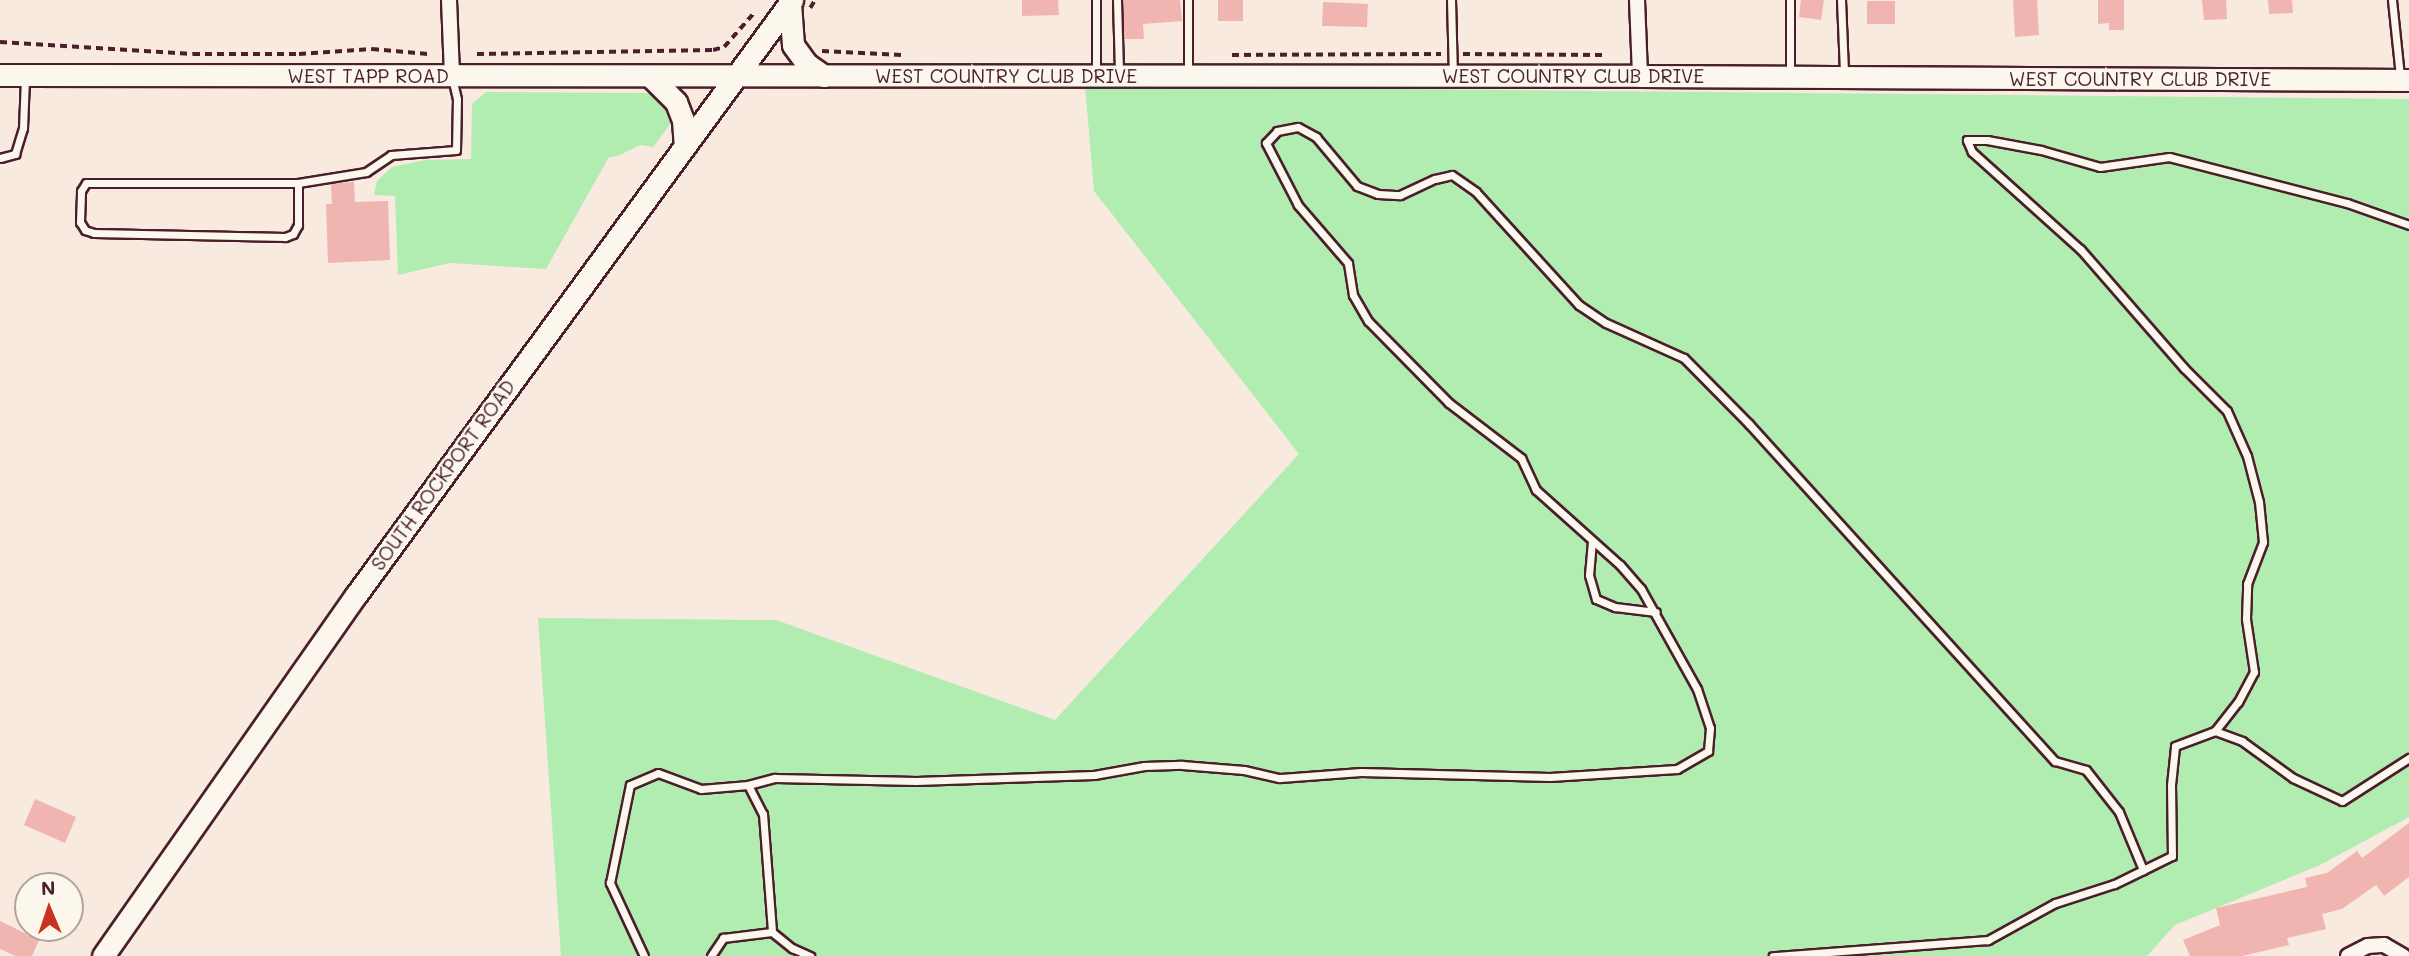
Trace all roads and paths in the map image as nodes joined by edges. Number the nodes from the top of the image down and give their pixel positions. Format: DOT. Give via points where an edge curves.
graph roads {
  1 [pos="449,0"];
  2 [pos="1096,0"];
  3 [pos="1117,0"];
  4 [pos="1188,0"];
  5 [pos="1451,0"];
  6 [pos="1637,0"];
  7 [pos="1790,0"];
  8 [pos="1841,0"];
  9 [pos="2392,0"];
  10 [pos="791,1"];
  11 [pos="753,14"];
  12 [pos="0,42"];
  13 [pos="451,55"];
  14 [pos="0,75"];
  15 [pos="26,75"];
  16 [pos="737,75"];
  17 [pos="452,76"];
  18 [pos="650,76"];
  19 [pos="824,76"];
  20 [pos="1096,76"];
  21 [pos="1119,76"];
  22 [pos="1188,76"];
  23 [pos="1453,76"];
  24 [pos="1640,76"];
  25 [pos="1790,77"];
  26 [pos="1844,77"];
  27 [pos="2405,80"];
  28 [pos="685,146"];
  29 [pos="0,158"];
  30 [pos="298,183"];
  31 [pos="2409,225"];
  32 [pos="1592,541"];
  33 [pos="1656,612"];
  34 [pos="2215,731"];
  35 [pos="2409,758"];
  36 [pos="748,785"];
  37 [pos="2143,870"];
  38 [pos="772,932"];
  39 [pos="103,956"];
  40 [pos="644,956"];
  41 [pos="711,956"];
  42 [pos="810,956"];
  43 [pos="1773,956"];
  44 [pos="2348,956"];
  45 [pos="2403,956"];
  1 -- 13 [label="street"];
  2 -- 20 [label="lane"];
  3 -- 21 [label="lane"];
  4 -- 22 [label="lane"];
  5 -- 23 [label="lane"];
  6 -- 24 [label="street"];
  7 -- 25 [label="lane"];
  8 -- 26 [label="lane"];
  9 -- 27 [label="lane"];
  10 -- 16 [label="main road, SOUTH ROCKPORT ROAD"];
  10 -- 19 [label="main road" via="793,45 807,64"];
  11 -- 13 [label="path" via="724,47 713,50"];
  12 -- 13 [label="path" via="193,54 372,49"];
  13 -- 17 [label="street"];
  14 -- 15 [label="main road, WEST TAPP ROAD"];
  15 -- 17 [label="main road, WEST TAPP ROAD"];
  15 -- 29 [label="lane" via="23,128 15,154"];
  16 -- 18 [label="main road, WEST TAPP ROAD"];
  16 -- 19 [label="main road, WEST COUNTRY CLUB DRIVE"];
  16 -- 28 [label="main road, SOUTH ROCKPORT ROAD"];
  17 -- 18 [label="main road, WEST TAPP ROAD"];
  17 -- 30 [label="lane" via="457,99 456,150 391,155 366,172"];
  18 -- 28 [label="main road" via="676,102"];
  19 -- 20 [label="main road, WEST COUNTRY CLUB DRIVE"];
  20 -- 21 [label="main road, WEST COUNTRY CLUB DRIVE"];
  21 -- 22 [label="main road, WEST COUNTRY CLUB DRIVE"];
  22 -- 23 [label="main road, WEST COUNTRY CLUB DRIVE"];
  23 -- 24 [label="main road, WEST COUNTRY CLUB DRIVE"];
  24 -- 25 [label="main road, WEST COUNTRY CLUB DRIVE"];
  25 -- 26 [label="main road, WEST COUNTRY CLUB DRIVE"];
  26 -- 27 [label="main road, WEST COUNTRY CLUB DRIVE"];
  28 -- 39 [label="main road, SOUTH ROCKPORT ROAD" via="356,595"];
  30 -- 30 [label="lane" via="86,183 81,191 80,222 94,233 285,237 298,225"];
  31 -- 34 [label="lane" via="2169,156 2100,167 2040,150 1967,140 1972,152 2081,250 2227,411 2247,456 2263,542 2247,584 2246,619 2254,672"];
  32 -- 33 [label="lane" via="1620,565"];
  32 -- 33 [label="lane" via="1589,575 1596,599 1615,607"];
  32 -- 37 [label="lane" via="1536,490 1521,458 1449,403 1368,321 1353,295 1348,263 1298,205 1266,143 1277,131 1298,127 1316,137 1356,186 1378,194 1400,195 1452,175 1476,192 1579,306 1684,358 1768,444 2055,761 2086,770 2119,812"];
  33 -- 36 [label="lane" via="1697,690 1710,728 1709,751 1678,769 1550,777 1361,772 1279,778 1244,770 1156,765 1094,775 775,778"];
  34 -- 35 [label="lane" via="2242,741 2293,778 2342,801"];
  34 -- 37 [label="lane" via="2175,746 2172,856"];
  36 -- 38 [label="lane" via="763,814"];
  36 -- 40 [label="lane" via="701,789 658,773 630,785 610,883"];
  37 -- 43 [label="lane" via="2055,903 1988,940"];
  38 -- 41 [label="lane" via="723,938"];
  38 -- 42 [label="lane"];
  44 -- 45 [label="street" via="2368,946 2384,945"];
}
